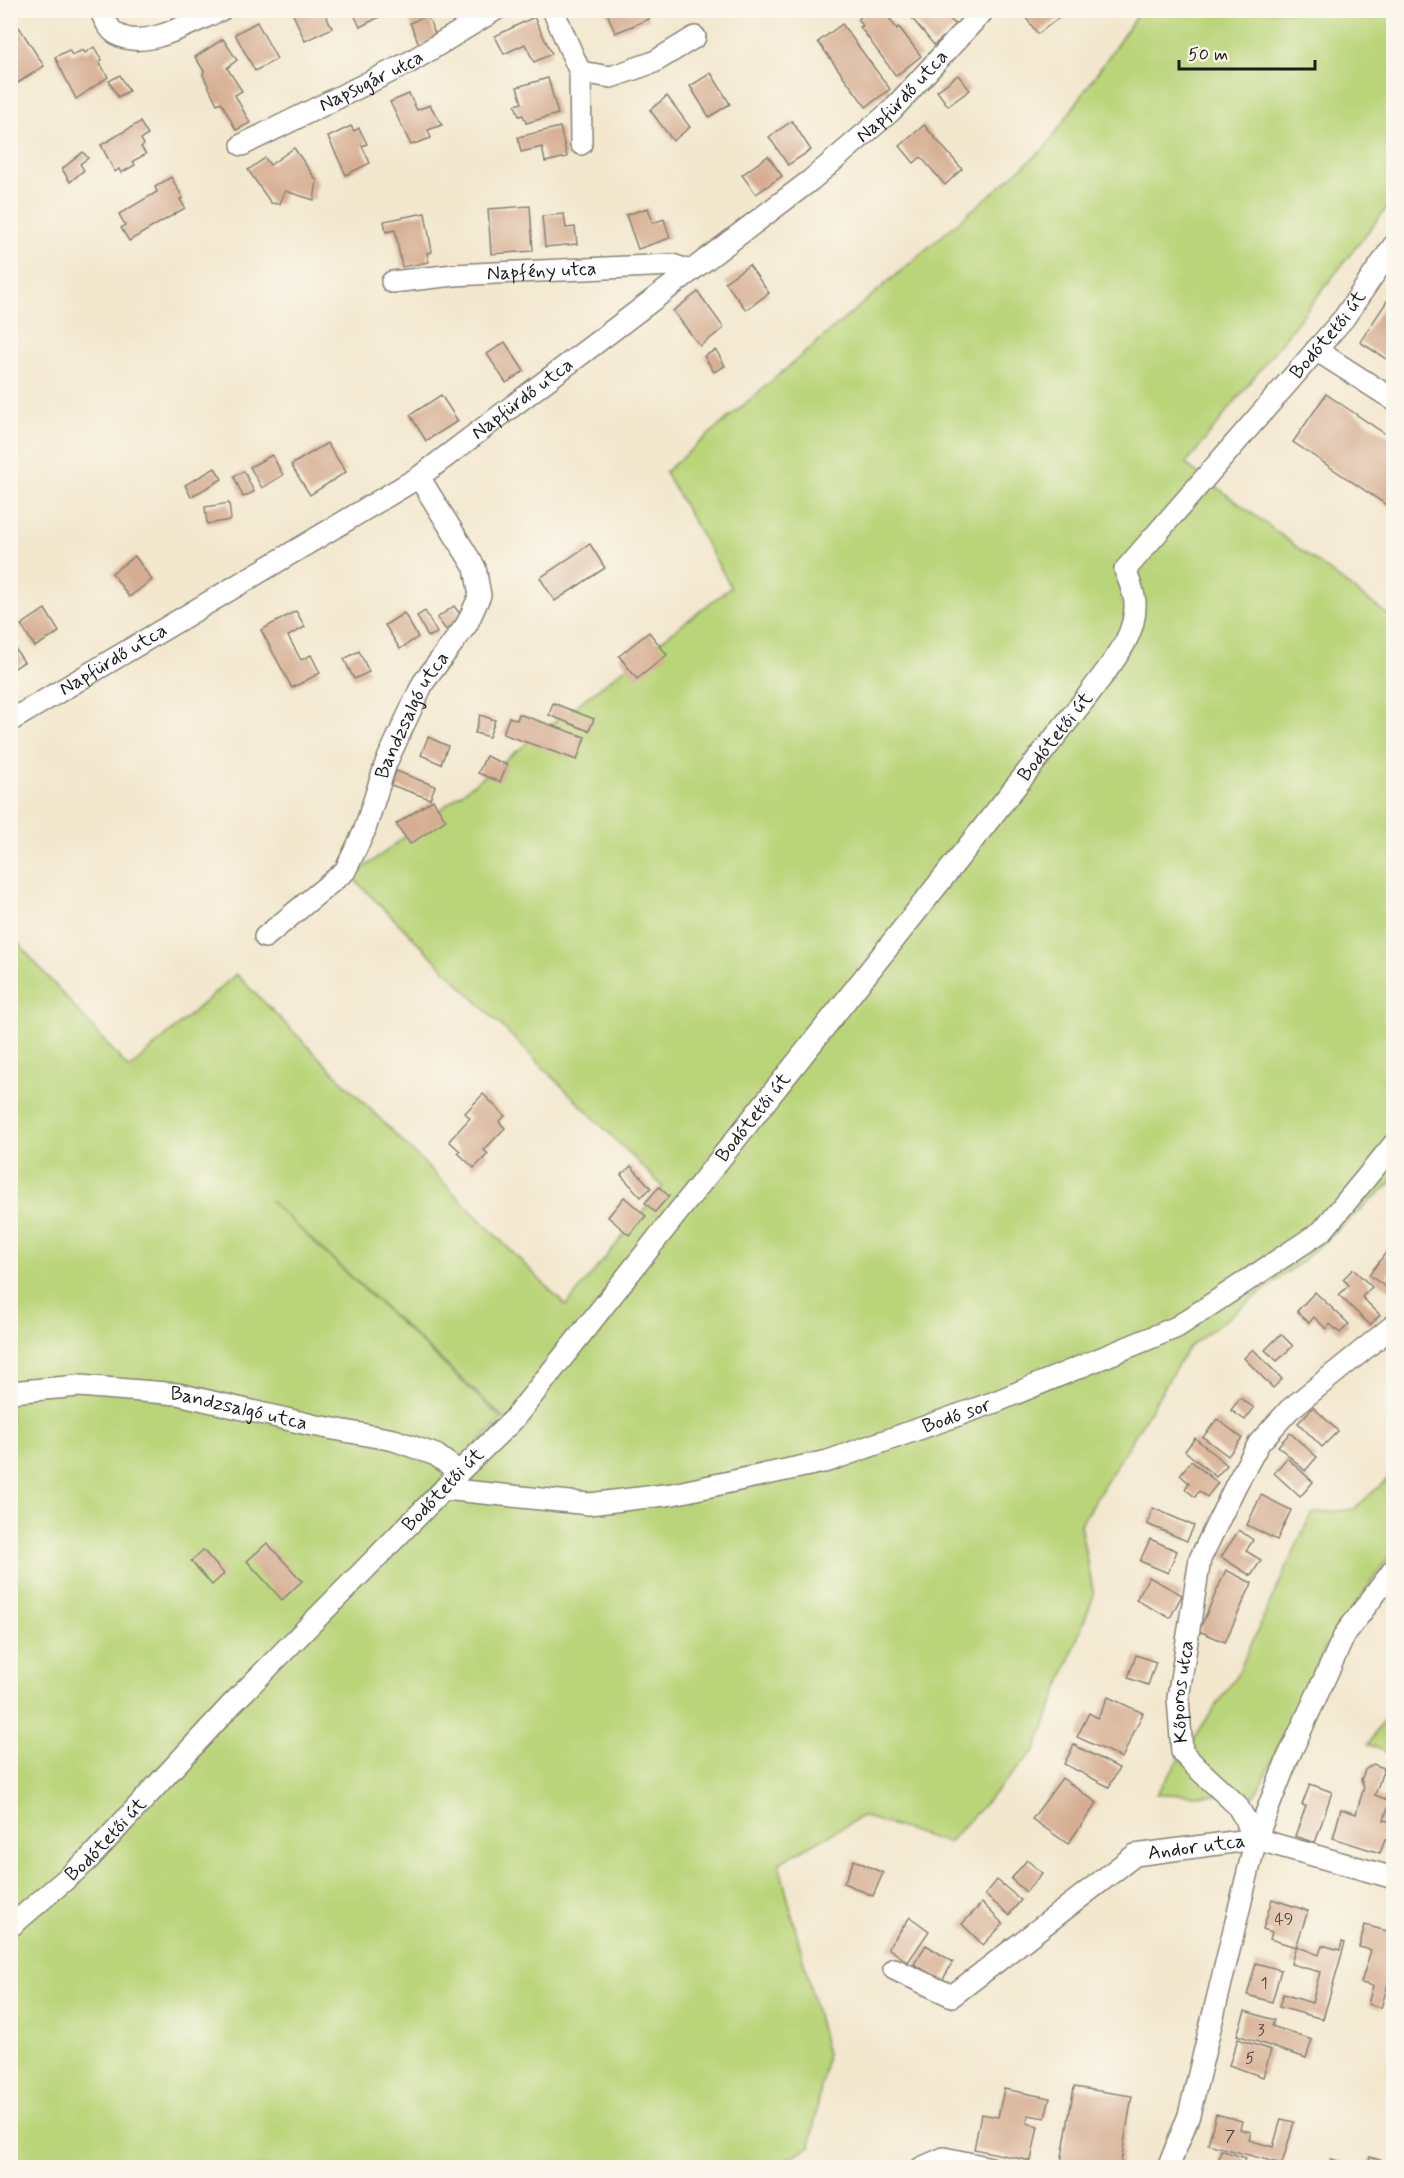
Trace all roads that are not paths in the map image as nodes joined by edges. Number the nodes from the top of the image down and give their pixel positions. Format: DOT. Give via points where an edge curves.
graph roads {
  1 [pos="100,10"];
  2 [pos="220,10"];
  3 [pos="495,10"];
  4 [pos="553,10"];
  5 [pos="984,10"];
  6 [pos="695,37"];
  7 [pos="580,72"];
  8 [pos="581,144"];
  9 [pos="243,145"];
  10 [pos="1394,245"];
  11 [pos="691,271"];
  12 [pos="392,282"];
  13 [pos="1316,350"];
  14 [pos="1394,400"];
  15 [pos="419,477"];
  16 [pos="10,721"];
  17 [pos="265,937"];
  18 [pos="1394,1144"];
  19 [pos="1394,1325"];
  20 [pos="10,1392"];
  21 [pos="459,1472"];
  22 [pos="444,1489"];
  23 [pos="1394,1569"];
  24 [pos="1256,1839"];
  25 [pos="1394,1878"];
  26 [pos="10,1927"];
  27 [pos="894,1969"];
  28 [pos="921,2168"];
  29 [pos="991,2168"];
  30 [pos="1168,2168"];
  1 -- 2 [label="street" via="115,33 141,40 160,36"];
  3 -- 9 [label="street, Napsugár utca" via="410,62"];
  4 -- 7 [label="street"];
  5 -- 11 [label="street, Napfürdő utca" via="891,111 811,180"];
  6 -- 7 [label="street" via="654,62 611,77"];
  7 -- 8 [label="street"];
  10 -- 13 [label="street, Bodótetői út" via="1344,318"];
  11 -- 12 [label="street, Napfény utca" via="672,265 454,275"];
  11 -- 15 [label="street, Napfürdő utca"];
  13 -- 14 [label="street"];
  13 -- 21 [label="street, Bodótetői út" via="1125,570 1135,600 1135,620 1126,644 1089,694 513,1420"];
  15 -- 16 [label="street, Napfürdő utca"];
  15 -- 17 [label="street, Bandzsalgó utca" via="475,568 480,595 467,624 423,683 386,764 364,832 345,871"];
  18 -- 22 [label="street, Bodó sor" via="1322,1231 1177,1327 984,1406 828,1461 673,1494 589,1504"];
  19 -- 24 [label="street, Kőporos utca" via="1289,1410 1259,1443 1200,1559 1178,1698 1182,1752 1237,1805"];
  20 -- 21 [label="street, Bandzsalgó utca" via="79,1386 178,1394 394,1440 436,1455"];
  21 -- 22 [label="street, Bodótetői út"];
  22 -- 26 [label="street, Bodótetői út" via="231,1705 87,1861"];
  23 -- 24 [label="street" via="1345,1634 1287,1760"];
  24 -- 25 [label="street"];
  24 -- 27 [label="street, Andor utca" via="1135,1855 952,1996"];
  24 -- 30 [label="street, Andor utca" via="1189,2115"];
  28 -- 29 [label="street" via="944,2158"];
}
